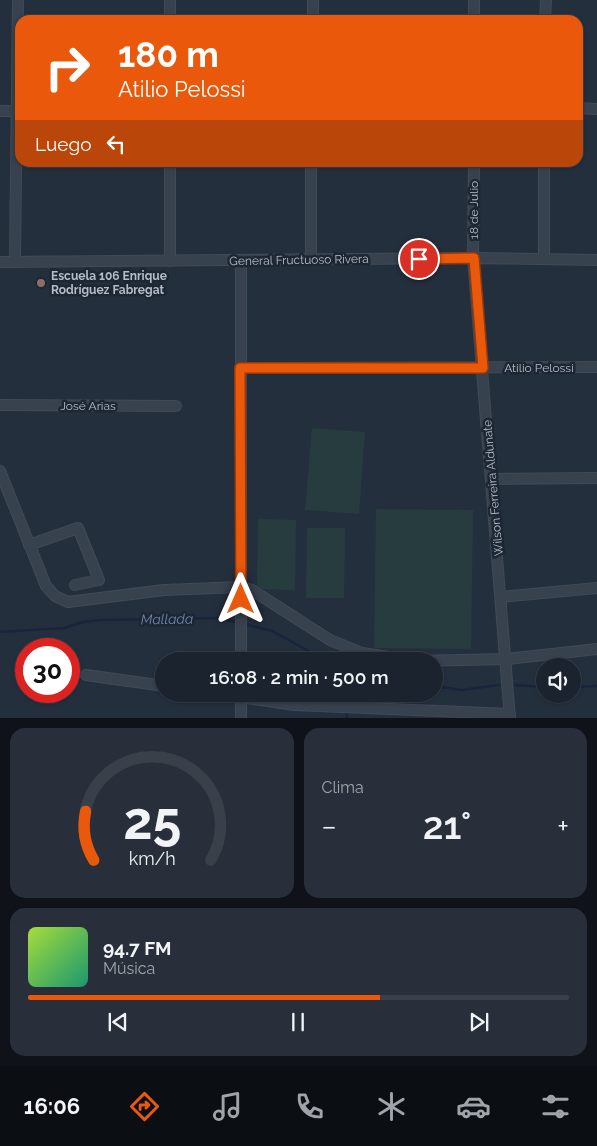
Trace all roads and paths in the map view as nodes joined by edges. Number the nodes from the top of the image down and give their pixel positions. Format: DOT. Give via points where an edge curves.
graph roads {
  1 [pos="18,0"];
  2 [pos="170,0"];
  3 [pos="313,0"];
  4 [pos="474,0"];
  5 [pos="546,0"];
  6 [pos="18,15"];
  7 [pos="170,15"];
  8 [pos="313,15"];
  9 [pos="474,15"];
  10 [pos="545,15"];
  11 [pos="583,108"];
  12 [pos="597,108"];
  13 [pos="0,111"];
  14 [pos="15,111"];
  15 [pos="17,167"];
  16 [pos="170,167"];
  17 [pos="311,167"];
  18 [pos="474,167"];
  19 [pos="544,167"];
  20 [pos="474,258"];
  21 [pos="544,259"];
  22 [pos="310,260"];
  23 [pos="597,260"];
  24 [pos="170,261"];
  25 [pos="0,262"];
  26 [pos="15,262"];
  27 [pos="240,262"];
  28 [pos="597,367"];
  29 [pos="240,368"];
  30 [pos="483,368"];
  31 [pos="0,405"];
  32 [pos="176,406"];
  33 [pos="0,471"];
  34 [pos="597,478"];
  35 [pos="492,479"];
  36 [pos="30,545"];
  37 [pos="75,585"];
  38 [pos="241,587"];
  39 [pos="597,588"];
  40 [pos="501,597"];
  41 [pos="597,649"];
  42 [pos="241,652"];
  43 [pos="507,659"];
  44 [pos="86,675"];
  45 [pos="155,685"];
  46 [pos="241,702"];
  47 [pos="278,702"];
  48 [pos="510,716"];
  49 [pos="241,718"];
  1 -- 6 [label="street"];
  2 -- 7 [label="street"];
  3 -- 8 [label="street"];
  4 -- 9 [label="street"];
  5 -- 10 [label="street"];
  11 -- 12 [label="street"];
  13 -- 14 [label="street"];
  15 -- 26 [label="street"];
  16 -- 24 [label="street"];
  17 -- 22 [label="street"];
  18 -- 20 [label="street, 18 de Julio"];
  19 -- 21 [label="street"];
  20 -- 21 [label="street, General Fructuoso Rivera"];
  20 -- 22 [label="street, General Fructuoso Rivera"];
  20 -- 30 [label="street, Wilson Ferreira Aldunate"];
  21 -- 23 [label="street, General Fructuoso Rivera"];
  22 -- 27 [label="street, General Fructuoso Rivera"];
  24 -- 26 [label="street, General Fructuoso Rivera"];
  24 -- 27 [label="street, General Fructuoso Rivera"];
  25 -- 26 [label="street, General Fructuoso Rivera"];
  27 -- 29 [label="street"];
  28 -- 30 [label="street, Atilio Pelossi"];
  29 -- 30 [label="street, Atilio Pelossi"];
  29 -- 38 [label="street"];
  30 -- 35 [label="street, Wilson Ferreira Aldunate"];
  31 -- 32 [label="street, José Arias"];
  33 -- 36 [label="street"];
  34 -- 35 [label="street"];
  35 -- 40 [label="street, Wilson Ferreira Aldunate"];
  36 -- 37 [label="street" via="78,528 99,580"];
  36 -- 38 [label="street" via="46,586 55,596 68,602 164,590"];
  38 -- 42 [label="street"];
  38 -- 43 [label="street" via="252,590 330,640 362,653 415,661"];
  39 -- 40 [label="street"];
  40 -- 43 [label="street, Wilson Ferreira Aldunate"];
  41 -- 43 [label="street"];
  43 -- 48 [label="street, Wilson Ferreira Aldunate"];
  44 -- 45 [label="street"];
  46 -- 49 [label="street"];
  47 -- 48 [label="street"];
}
